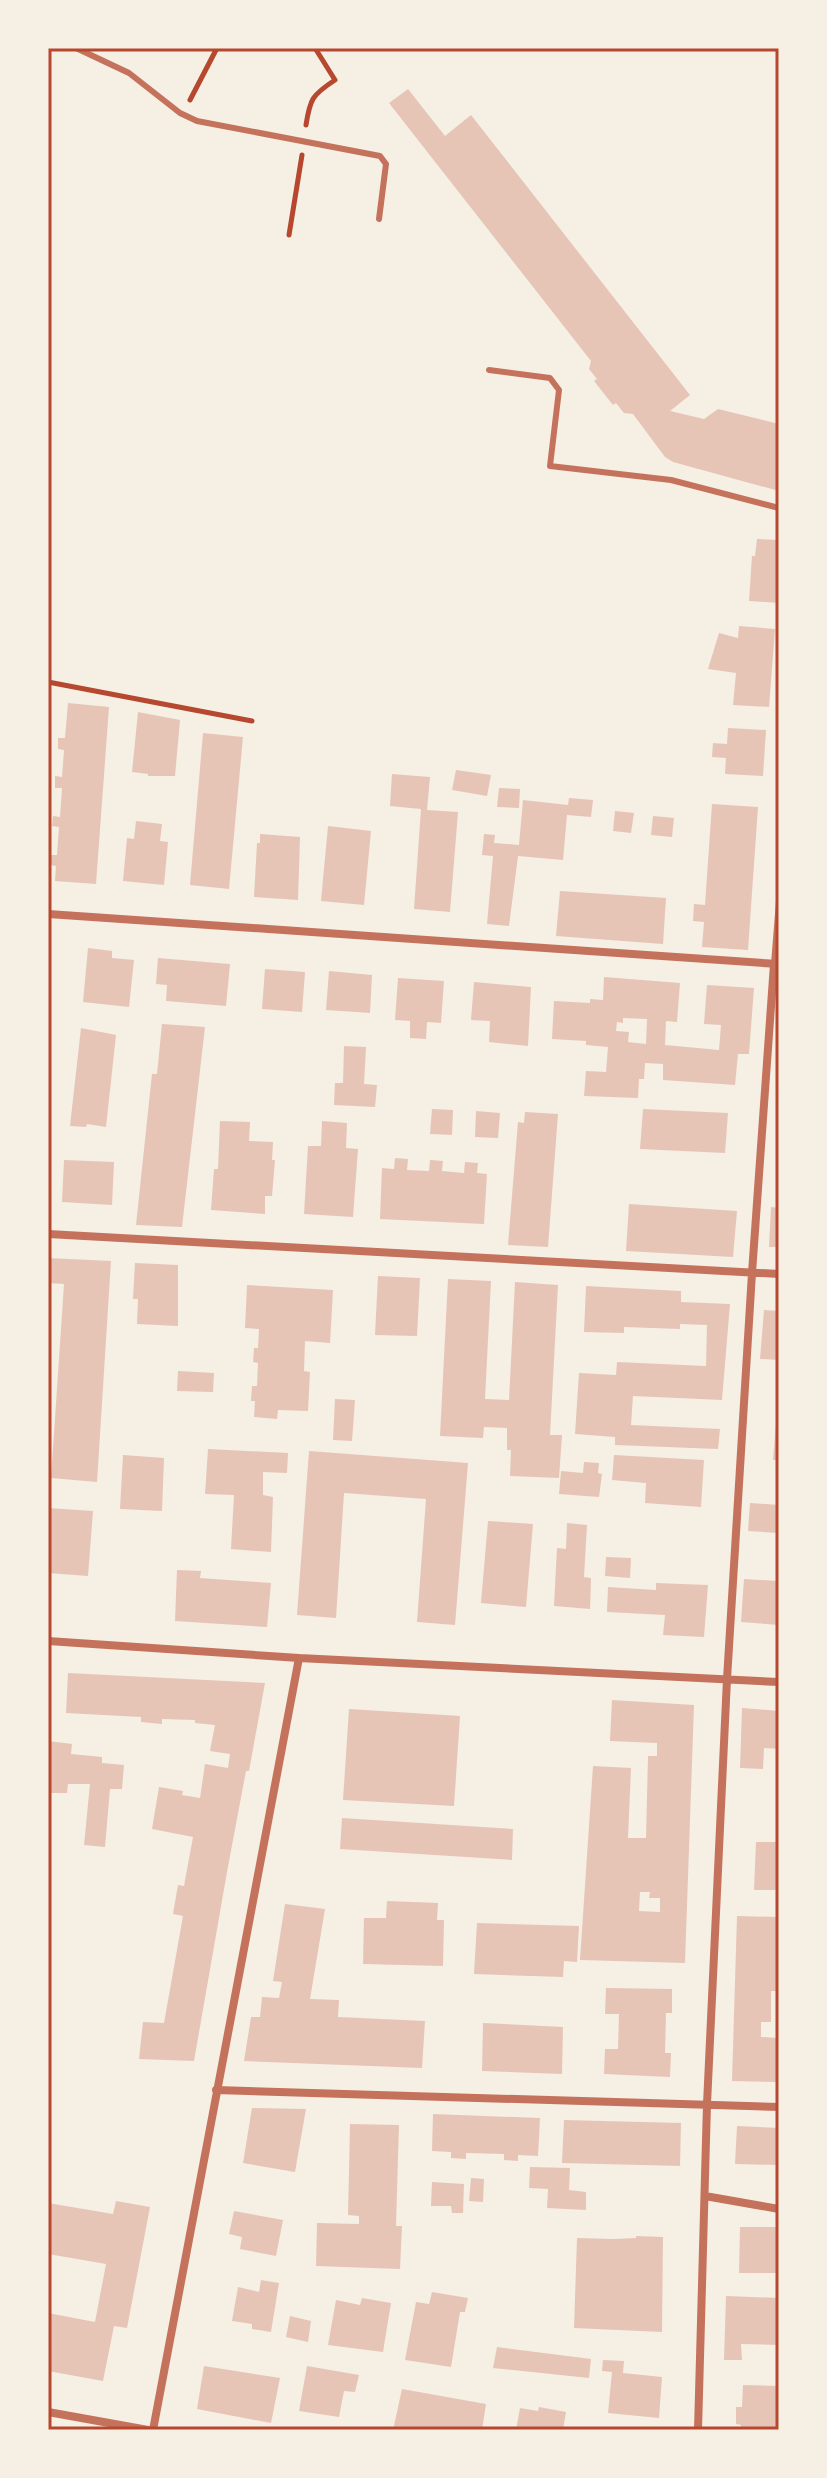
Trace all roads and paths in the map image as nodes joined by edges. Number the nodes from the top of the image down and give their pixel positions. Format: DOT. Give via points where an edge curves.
graph roads {
  1 [pos="76,48"];
  2 [pos="217,48"];
  3 [pos="315,48"];
  4 [pos="180,113"];
  5 [pos="306,130"];
  6 [pos="302,154"];
  7 [pos="379,219"];
  8 [pos="289,235"];
  9 [pos="489,370"];
  10 [pos="779,508"];
  11 [pos="48,682"];
  12 [pos="252,721"];
  13 [pos="779,901"];
  14 [pos="48,914"];
  15 [pos="777,964"];
  16 [pos="48,1234"];
  17 [pos="752,1273"];
  18 [pos="779,1274"];
  19 [pos="48,1641"];
  20 [pos="299,1658"];
  21 [pos="727,1679"];
  22 [pos="779,1682"];
  23 [pos="216,2090"];
  24 [pos="707,2104"];
  25 [pos="779,2107"];
  26 [pos="705,2196"];
  27 [pos="779,2209"];
  28 [pos="48,2412"];
  29 [pos="150,2430"];
  30 [pos="698,2430"];
  1 -- 4 [label="lane" via="129,73"];
  2 -- 4 [label="path"];
  3 -- 5 [label="path" via="335,80 315,93"];
  4 -- 7 [label="lane" via="212,126 380,156 386,164"];
  6 -- 8 [label="path"];
  9 -- 10 [label="lane" via="550,378 559,390 550,466 671,480"];
  11 -- 12 [label="path"];
  13 -- 15 [label="lane"];
  14 -- 15 [label="street"];
  15 -- 17 [label="street"];
  16 -- 17 [label="street"];
  17 -- 18 [label="street"];
  17 -- 21 [label="street"];
  19 -- 20 [label="street"];
  20 -- 21 [label="street"];
  20 -- 23 [label="street"];
  21 -- 22 [label="street"];
  21 -- 24 [label="street"];
  23 -- 24 [label="street"];
  23 -- 29 [label="street"];
  24 -- 25 [label="street"];
  24 -- 26 [label="street"];
  26 -- 27 [label="street"];
  26 -- 30 [label="street"];
  28 -- 29 [label="street"];
}
